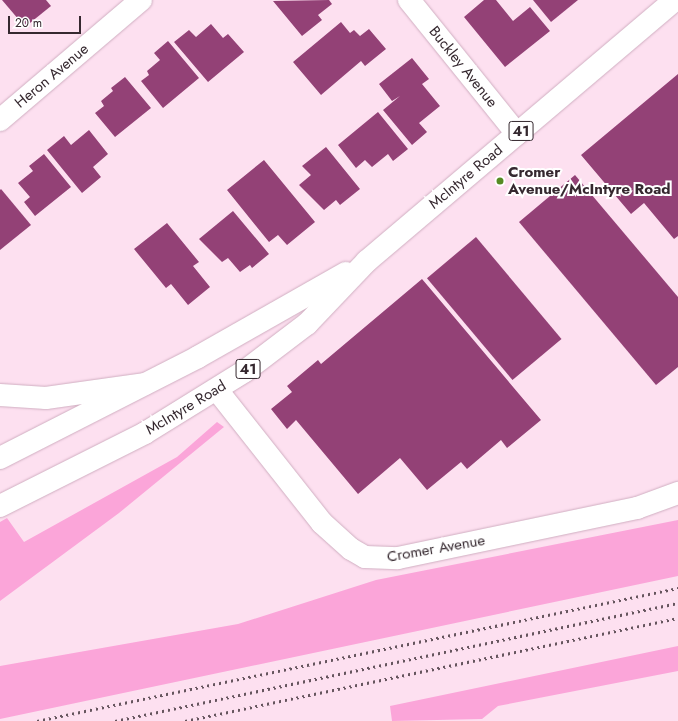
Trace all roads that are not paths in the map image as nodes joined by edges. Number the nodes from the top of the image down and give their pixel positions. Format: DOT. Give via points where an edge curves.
graph roads {
  1 [pos="141,0"];
  2 [pos="409,0"];
  3 [pos="675,0"];
  4 [pos="0,120"];
  5 [pos="517,134"];
  6 [pos="367,261"];
  7 [pos="147,384"];
  8 [pos="216,390"];
  9 [pos="0,395"];
  10 [pos="0,458"];
  11 [pos="678,493"];
  12 [pos="0,506"];
  1 -- 4 [label="main road, Heron Avenue"];
  2 -- 5 [label="main road, Buckley Avenue"];
  3 -- 5 [label="main road, McIntyre Road / 41"];
  5 -- 6 [label="main road, McIntyre Road / 41"];
  6 -- 7 [label="main road, McIntyre Road / 41"];
  6 -- 8 [label="main road, McIntyre Road / 41" via="307,324"];
  7 -- 9 [label="main road" via="46,398"];
  7 -- 10 [label="main road, McIntyre Road / 41"];
  8 -- 11 [label="main road, Cromer Avenue" via="322,523 350,550 365,557 379,559 414,554 637,508"];
  8 -- 12 [label="main road, McIntyre Road / 41" via="145,432"];
}
